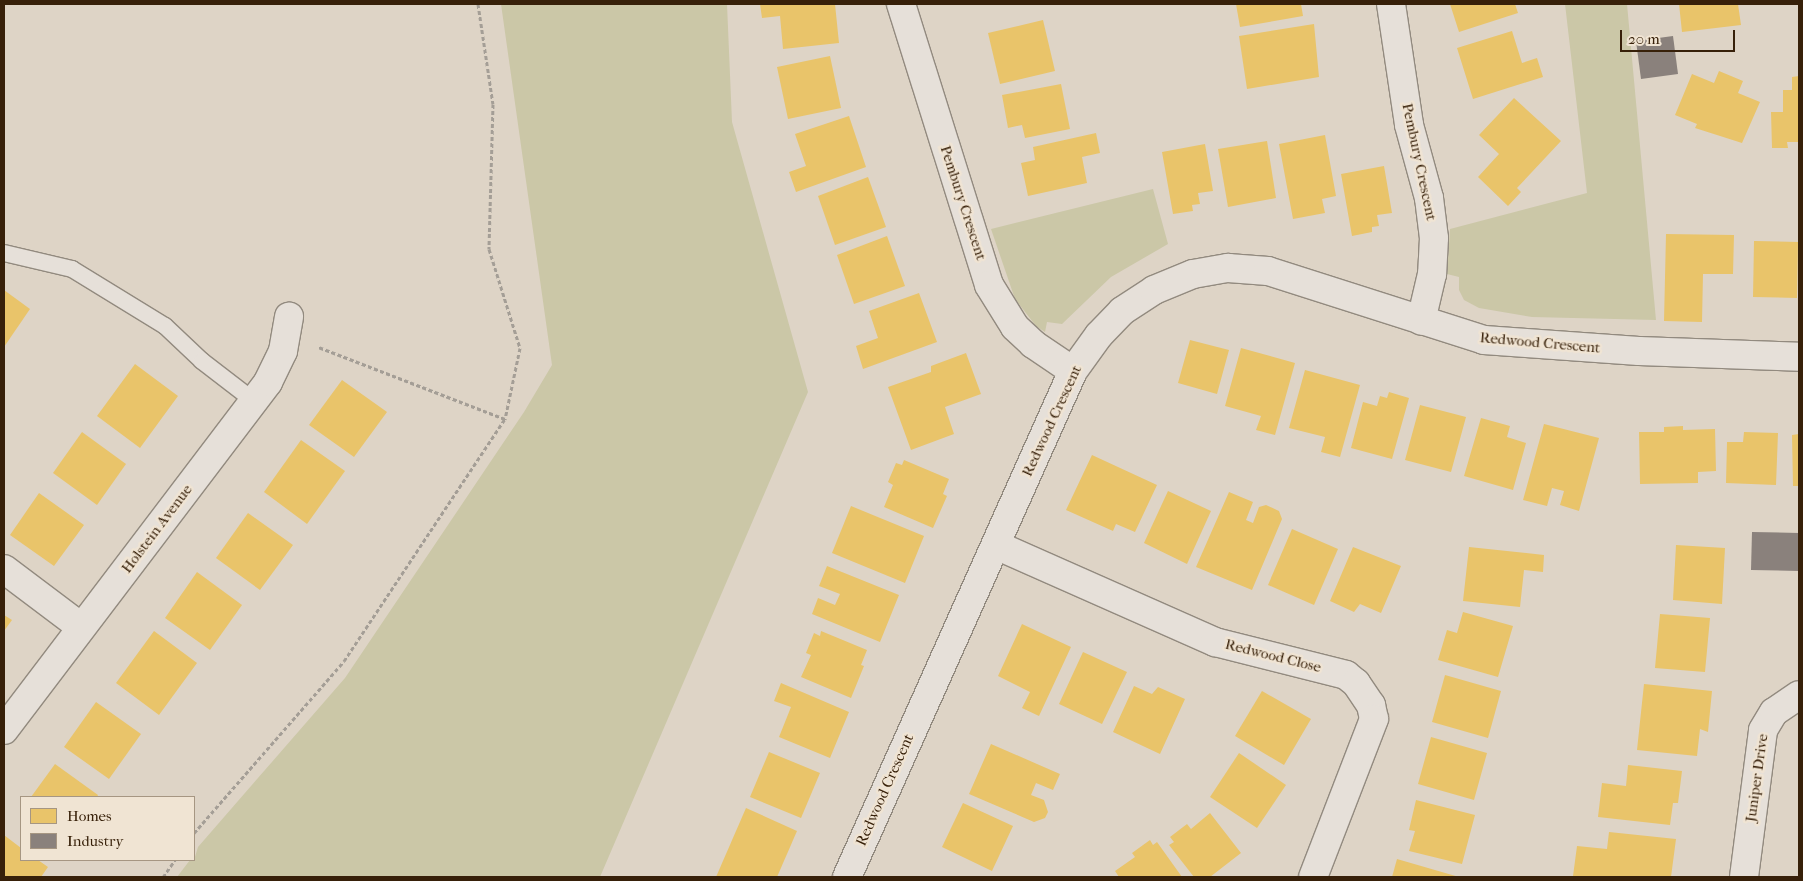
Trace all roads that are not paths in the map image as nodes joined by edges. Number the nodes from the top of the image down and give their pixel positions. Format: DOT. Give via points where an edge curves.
graph roads {
  1 [pos="901,4"];
  2 [pos="1391,4"];
  3 [pos="4,253"];
  4 [pos="1421,321"];
  5 [pos="287,326"];
  6 [pos="1799,357"];
  7 [pos="1073,371"];
  8 [pos="254,401"];
  9 [pos="996,545"];
  10 [pos="4,569"];
  11 [pos="81,627"];
  12 [pos="1799,695"];
  13 [pos="4,730"];
  14 [pos="846,877"];
  15 [pos="1313,877"];
  16 [pos="1744,877"];
  1 -- 7 [label="street, Pembury Crescent" via="989,285 1014,326 1033,344"];
  2 -- 4 [label="street, Pembury Crescent" via="1409,125 1429,198 1434,238 1432,274"];
  3 -- 8 [label="lane" via="72,269 165,326 202,361"];
  4 -- 6 [label="street, Redwood Crescent" via="1484,340"];
  4 -- 7 [label="street, Redwood Crescent" via="1268,271 1228,268 1194,274 1154,290 1122,311 1099,335"];
  5 -- 8 [label="street, Holstein Avenue" via="283,351"];
  7 -- 9 [label="street, Redwood Crescent"];
  8 -- 11 [label="street, Holstein Avenue"];
  9 -- 14 [label="street, Redwood Crescent"];
  9 -- 15 [label="street, Redwood Close" via="1215,642 1346,675 1356,683 1371,705 1374,719"];
  10 -- 11 [label="street"];
  11 -- 13 [label="street, Holstein Avenue"];
  12 -- 16 [label="street, Juniper Drive" via="1774,712 1763,730"];
}
